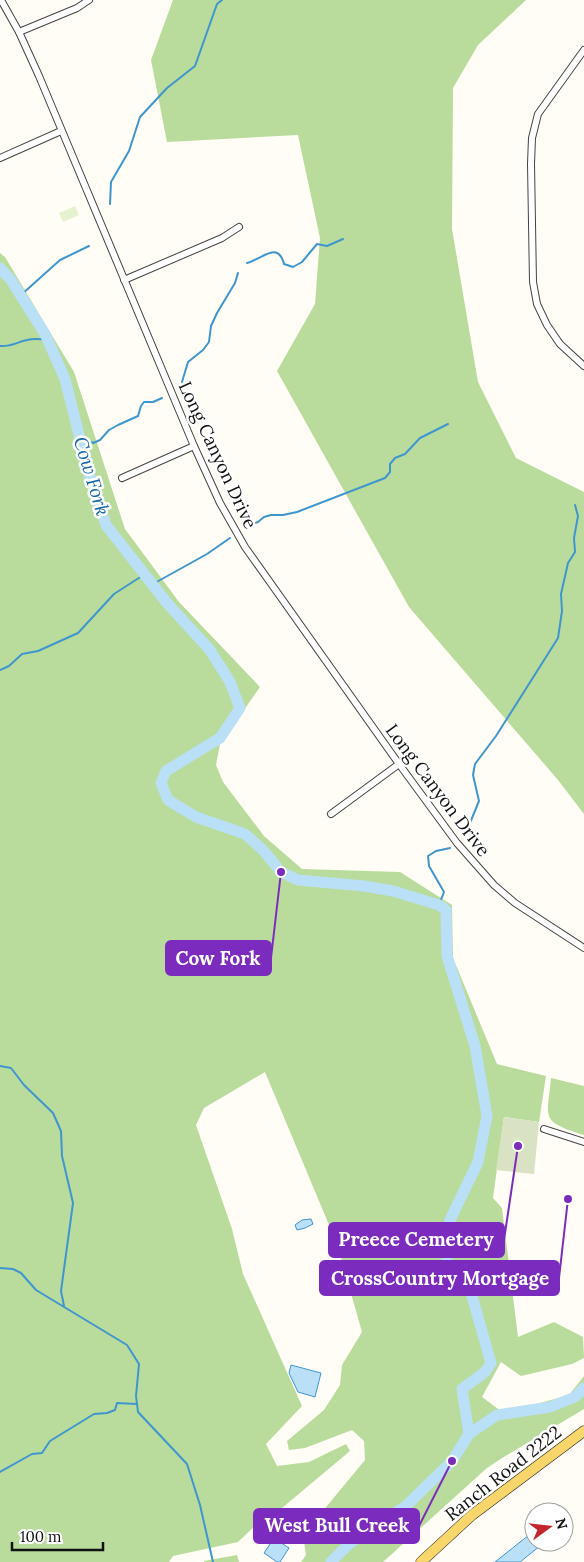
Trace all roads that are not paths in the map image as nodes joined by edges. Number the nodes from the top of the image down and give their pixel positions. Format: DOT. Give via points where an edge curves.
graph roads {
  1 [pos="1,0"];
  2 [pos="89,0"];
  3 [pos="19,32"];
  4 [pos="584,50"];
  5 [pos="61,131"];
  6 [pos="0,158"];
  7 [pos="239,227"];
  8 [pos="124,280"];
  9 [pos="584,366"];
  10 [pos="194,446"];
  11 [pos="122,478"];
  12 [pos="398,764"];
  13 [pos="331,814"];
  14 [pos="584,948"];
  15 [pos="544,1129"];
  16 [pos="584,1142"];
  17 [pos="584,1431"];
  18 [pos="421,1562"];
  1 -- 3 [label="street, Long Canyon Drive"];
  2 -- 3 [label="street" via="69,12"];
  3 -- 5 [label="street, Long Canyon Drive"];
  4 -- 9 [label="street" via="538,114 532,138 531,164 533,282 537,304 560,344"];
  5 -- 6 [label="street"];
  5 -- 8 [label="street, Long Canyon Drive"];
  7 -- 8 [label="street" via="222,238"];
  8 -- 10 [label="street, Long Canyon Drive"];
  10 -- 11 [label="street"];
  10 -- 12 [label="street, Long Canyon Drive" via="245,547"];
  12 -- 13 [label="street"];
  12 -- 14 [label="street, Long Canyon Drive" via="457,843 494,885 529,913"];
  15 -- 16 [label="street"];
  17 -- 18 [label="main road, Ranch Road 2222" via="472,1515"];
}
